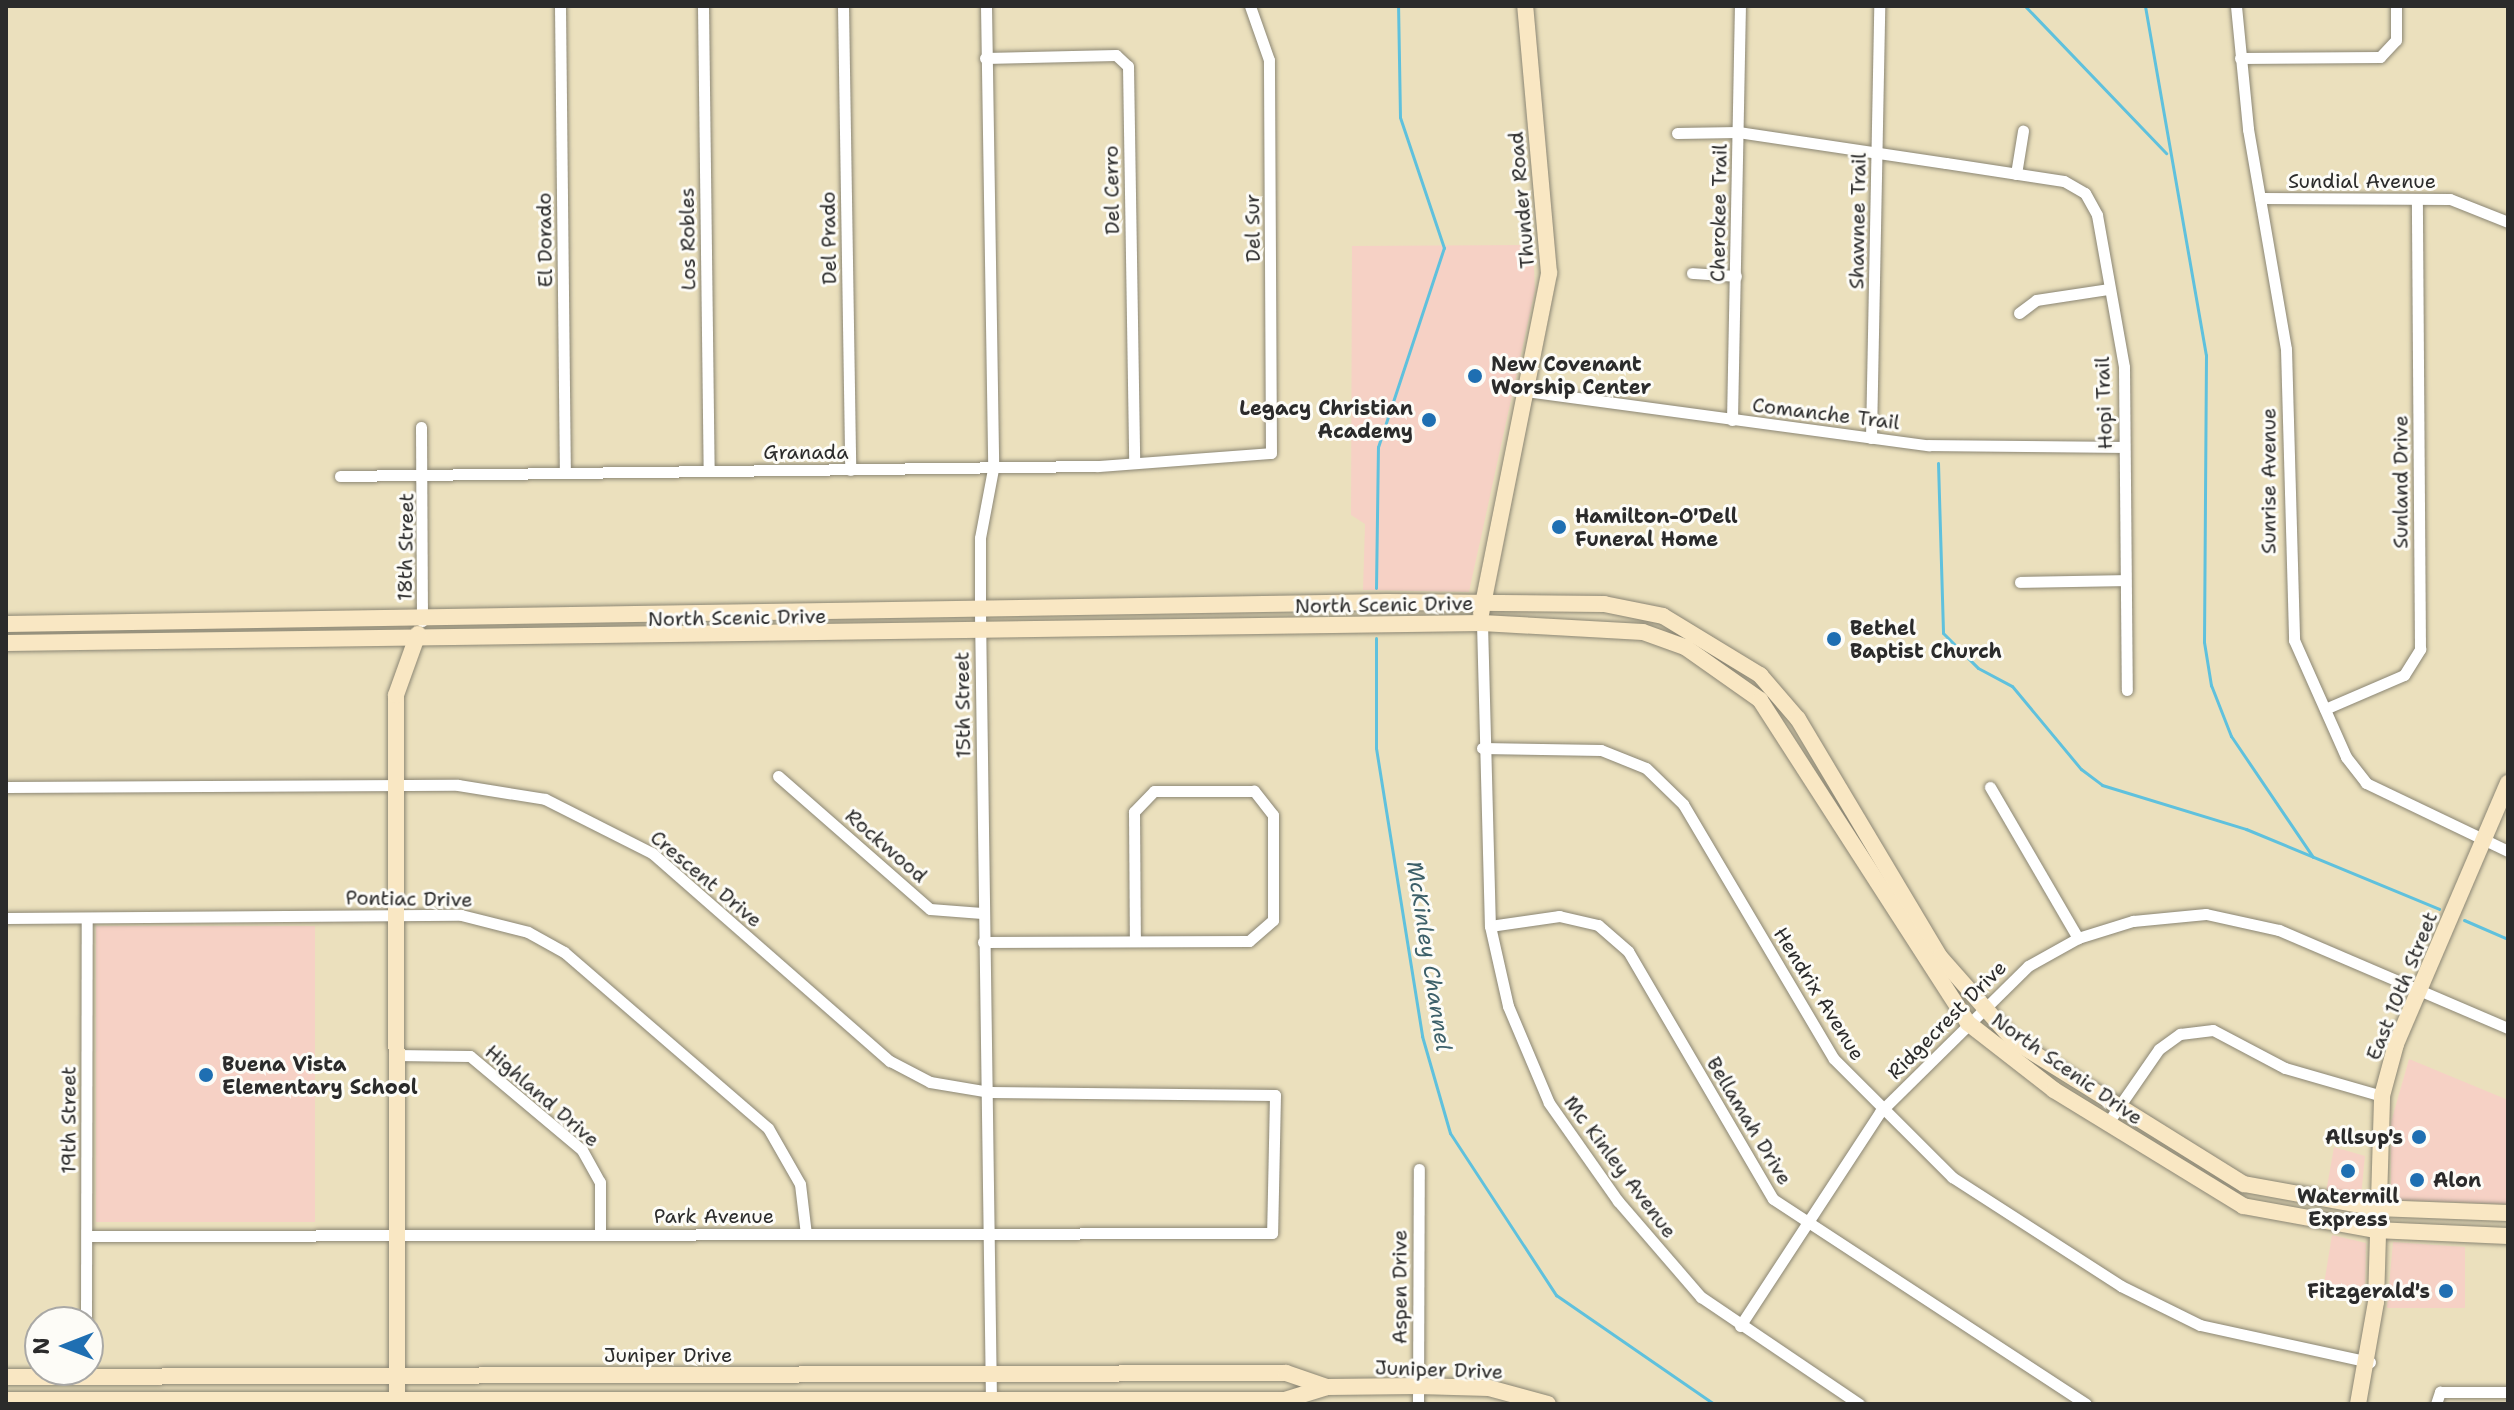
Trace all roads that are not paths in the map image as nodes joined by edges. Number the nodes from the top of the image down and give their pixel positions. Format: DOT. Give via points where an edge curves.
graph roads {
  1 [pos="560,6"];
  2 [pos="703,6"];
  3 [pos="843,6"];
  4 [pos="986,6"];
  5 [pos="1250,6"];
  6 [pos="1525,6"];
  7 [pos="1740,6"];
  8 [pos="1879,6"];
  9 [pos="2236,6"];
  10 [pos="2396,6"];
  11 [pos="985,58"];
  12 [pos="2240,58"];
  13 [pos="2023,131"];
  14 [pos="1738,132"];
  15 [pos="1677,133"];
  16 [pos="1877,153"];
  17 [pos="2016,174"];
  18 [pos="2260,198"];
  19 [pos="2417,199"];
  20 [pos="2508,222"];
  21 [pos="1692,273"];
  22 [pos="1736,276"];
  23 [pos="2109,289"];
  24 [pos="2019,313"];
  25 [pos="1526,391"];
  26 [pos="1732,420"];
  27 [pos="421,427"];
  28 [pos="1871,438"];
  29 [pos="2123,447"];
  30 [pos="1271,453"];
  31 [pos="1134,461"];
  32 [pos="993,469"];
  33 [pos="850,470"];
  34 [pos="709,471"];
  35 [pos="565,473"];
  36 [pos="426,474"];
  37 [pos="340,476"];
  38 [pos="2125,580"];
  39 [pos="2020,582"];
  40 [pos="1481,604"];
  41 [pos="1238,607"];
  42 [pos="980,613"];
  43 [pos="422,621"];
  44 [pos="1482,623"];
  45 [pos="6,624"];
  46 [pos="1238,625"];
  47 [pos="980,635"];
  48 [pos="416,642"];
  49 [pos="6,643"];
  50 [pos="2127,690"];
  51 [pos="2325,709"];
  52 [pos="1482,748"];
  53 [pos="778,776"];
  54 [pos="2508,783"];
  55 [pos="395,785"];
  56 [pos="6,787"];
  57 [pos="1990,787"];
  58 [pos="1830,789"];
  59 [pos="2484,840"];
  60 [pos="2508,851"];
  61 [pos="982,913"];
  62 [pos="394,916"];
  63 [pos="6,918"];
  64 [pos="87,918"];
  65 [pos="1490,926"];
  66 [pos="2078,938"];
  67 [pos="1135,941"];
  68 [pos="983,942"];
  69 [pos="2418,990"];
  70 [pos="1982,1008"];
  71 [pos="1968,1023"];
  72 [pos="2508,1028"];
  73 [pos="395,1055"];
  74 [pos="990,1092"];
  75 [pos="2382,1096"];
  76 [pos="2118,1109"];
  77 [pos="1880,1112"];
  78 [pos="2107,1124"];
  79 [pos="1274,1164"];
  80 [pos="1419,1169"];
  81 [pos="2376,1208"];
  82 [pos="2508,1213"];
  83 [pos="1804,1224"];
  84 [pos="2375,1230"];
  85 [pos="991,1231"];
  86 [pos="600,1234"];
  87 [pos="806,1234"];
  88 [pos="396,1235"];
  89 [pos="87,1236"];
  90 [pos="2508,1236"];
  91 [pos="86,1306"];
  92 [pos="1740,1326"];
  93 [pos="2370,1362"];
  94 [pos="104,1373"];
  95 [pos="693,1374"];
  96 [pos="397,1375"];
  97 [pos="991,1375"];
  98 [pos="86,1386"];
  99 [pos="1418,1386"];
  100 [pos="1327,1387"];
  101 [pos="2508,1392"];
  102 [pos="87,1399"];
  103 [pos="693,1399"];
  104 [pos="6,1400"];
  105 [pos="991,1401"];
  106 [pos="397,1402"];
  107 [pos="1418,1404"];
  108 [pos="1548,1404"];
  109 [pos="1859,1404"];
  110 [pos="2086,1404"];
  111 [pos="2358,1404"];
  112 [pos="2436,1404"];
  1 -- 35 [label="street, El Dorado"];
  2 -- 34 [label="street, Los Robles"];
  3 -- 33 [label="street, Del Prado"];
  4 -- 11 [label="street, 15th Street"];
  5 -- 30 [label="street, Del Sur" via="1269,60"];
  6 -- 25 [label="main road, Thunder Road" via="1549,273"];
  7 -- 14 [label="street, Cherokee Trail"];
  8 -- 16 [label="street, Shawnee Trail"];
  9 -- 12 [label="street, Sunrise Avenue"];
  10 -- 12 [label="street" via="2396,40 2380,57"];
  11 -- 31 [label="street, Del Cerro" via="1116,55 1128,66"];
  11 -- 32 [label="street, 15th Street"];
  12 -- 18 [label="street, Sunrise Avenue"];
  13 -- 17 [label="street"];
  14 -- 15 [label="street, Hopi Trail"];
  14 -- 16 [label="street, Hopi Trail"];
  14 -- 22 [label="street, Cherokee Trail"];
  16 -- 17 [label="street, Hopi Trail"];
  16 -- 28 [label="street, Shawnee Trail"];
  17 -- 23 [label="street, Hopi Trail" via="2064,181 2085,193 2097,215"];
  18 -- 19 [label="street, Sundial Avenue"];
  18 -- 51 [label="street, Sunrise Avenue" via="2286,349 2288,604 2294,640"];
  19 -- 20 [label="street, Sundial Avenue" via="2450,199"];
  19 -- 51 [label="street, Sunland Drive" via="2420,649 2404,675"];
  21 -- 22 [label="street"];
  22 -- 26 [label="street, Cherokee Trail"];
  23 -- 24 [label="street" via="2036,300"];
  23 -- 29 [label="street, Hopi Trail" via="2124,367"];
  25 -- 26 [label="street, Comanche Trail"];
  25 -- 40 [label="main road, Thunder Road"];
  26 -- 28 [label="street, Comanche Trail"];
  27 -- 36 [label="street, 18th Street"];
  28 -- 29 [label="street, Comanche Trail" via="1942,446"];
  29 -- 38 [label="street, Hopi Trail"];
  30 -- 31 [label="street, Granada"];
  31 -- 32 [label="street, Granada"];
  32 -- 33 [label="street, Granada"];
  32 -- 42 [label="street, 15th Street" via="980,538"];
  33 -- 34 [label="street, Granada"];
  34 -- 35 [label="street, Granada"];
  35 -- 36 [label="street, Granada"];
  36 -- 37 [label="street, Granada"];
  36 -- 43 [label="street, 18th Street"];
  38 -- 39 [label="street"];
  38 -- 50 [label="street, Hopi Trail"];
  40 -- 41 [label="main road, North Scenic Drive"];
  40 -- 44 [label="main road, Thunder Road"];
  40 -- 58 [label="main road, North Scenic Drive" via="1604,604 1663,616 1760,675 1798,719"];
  41 -- 42 [label="main road, North Scenic Drive"];
  41 -- 46 [label="street"];
  42 -- 43 [label="main road, North Scenic Drive"];
  42 -- 47 [label="street, 15th Street"];
  43 -- 45 [label="main road, North Scenic Drive"];
  43 -- 48 [label="main road"];
  44 -- 46 [label="main road, North Scenic Drive"];
  44 -- 52 [label="street, Mc Kinley Avenue"];
  44 -- 58 [label="main road, North Scenic Drive" via="1600,624 1685,647 1760,700"];
  46 -- 47 [label="main road, North Scenic Drive"];
  47 -- 48 [label="main road, North Scenic Drive"];
  47 -- 61 [label="street, 15th Street"];
  48 -- 49 [label="main road, North Scenic Drive"];
  48 -- 55 [label="main road" via="396,695"];
  51 -- 59 [label="street, Sunrise Avenue" via="2366,783"];
  52 -- 65 [label="street, Mc Kinley Avenue"];
  52 -- 77 [label="street, Hendrix Avenue" via="1601,750 1646,768 1683,804 1834,1059"];
  53 -- 61 [label="street, Rockwood" via="930,909"];
  54 -- 59 [label="main road, East 10th Street"];
  55 -- 56 [label="street, Crescent Drive"];
  55 -- 62 [label="main road"];
  55 -- 74 [label="street, Crescent Drive" via="503,789 584,813 652,853 890,1061 930,1082"];
  57 -- 66 [label="street"];
  58 -- 70 [label="main road, North Scenic Drive" via="1940,957"];
  58 -- 71 [label="main road, North Scenic Drive"];
  59 -- 60 [label="street, Sunrise Avenue"];
  59 -- 69 [label="main road, East 10th Street"];
  61 -- 68 [label="street, 15th Street"];
  62 -- 64 [label="street, Pontiac Drive"];
  62 -- 73 [label="main road"];
  62 -- 87 [label="street, Pontiac Drive" via="496,920 564,952 768,1128 800,1184"];
  63 -- 64 [label="street, Pontiac Drive"];
  64 -- 89 [label="street, 19th Street"];
  65 -- 83 [label="street, Bellamah Drive" via="1559,916 1598,925 1628,951 1773,1199"];
  65 -- 92 [label="street, Mc Kinley Avenue" via="1508,1006 1549,1103 1618,1201 1701,1297"];
  66 -- 69 [label="street, Ridgecrest Drive" via="2133,921 2206,914 2279,930"];
  66 -- 70 [label="street, Ridgecrest Drive" via="2028,966"];
  67 -- 67 [label="street" via="1249,941 1273,920 1273,815 1254,791 1154,791 1134,812"];
  67 -- 68 [label="street"];
  68 -- 74 [label="street, 15th Street"];
  69 -- 72 [label="street, Ridgecrest Drive"];
  69 -- 75 [label="main road, East 10th Street"];
  70 -- 71 [label="street, Ridgecrest Drive"];
  70 -- 76 [label="main road, North Scenic Drive" via="2014,1041"];
  71 -- 77 [label="street, Ridgecrest Drive"];
  71 -- 78 [label="main road, North Scenic Drive"];
  73 -- 86 [label="street, Highland Drive" via="470,1056 582,1150 600,1182"];
  73 -- 88 [label="main road"];
  74 -- 79 [label="street, Crescent Drive" via="1275,1095"];
  74 -- 85 [label="street, 15th Street"];
  75 -- 76 [label="street" via="2285,1068 2213,1030 2180,1034 2159,1049"];
  75 -- 81 [label="main road, East 10th Street"];
  76 -- 78 [label="street"];
  76 -- 81 [label="main road, North Scenic Drive" via="2244,1184"];
  77 -- 83 [label="street, Ridgecrest Drive"];
  77 -- 93 [label="street, Hendrix Avenue" via="1952,1177 2121,1286 2200,1325"];
  78 -- 84 [label="main road, North Scenic Drive" via="2243,1206"];
  79 -- 85 [label="street, Park Avenue" via="1272,1233"];
  80 -- 99 [label="street, Aspen Drive"];
  81 -- 82 [label="main road, North Scenic Drive"];
  81 -- 84 [label="main road, East 10th Street"];
  83 -- 92 [label="street, Ridgecrest Drive"];
  83 -- 110 [label="street, Bellamah Drive"];
  84 -- 90 [label="main road, North Scenic Drive"];
  84 -- 93 [label="main road, East 10th Street"];
  85 -- 87 [label="street, Park Avenue"];
  85 -- 97 [label="street, 15th Street"];
  86 -- 87 [label="street, Park Avenue"];
  86 -- 88 [label="street, Park Avenue"];
  88 -- 89 [label="street, Park Avenue"];
  88 -- 96 [label="main road"];
  89 -- 91 [label="street, 19th Street"];
  92 -- 109 [label="street, Mc Kinley Avenue"];
  93 -- 111 [label="main road, East 10th Street"];
  94 -- 96 [label="main road, Juniper Drive"];
  95 -- 96 [label="main road, Juniper Drive"];
  95 -- 97 [label="main road, Juniper Drive"];
  95 -- 103 [label="main road"];
  96 -- 106 [label="main road"];
  97 -- 100 [label="main road, Juniper Drive" via="1286,1373"];
  97 -- 105 [label="street, 15th Street"];
  98 -- 102 [label="street"];
  99 -- 100 [label="main road, Juniper Drive"];
  99 -- 107 [label="street, Aspen Drive"];
  99 -- 108 [label="main road, Juniper Drive" via="1489,1388"];
  100 -- 105 [label="main road, Juniper Drive" via="1285,1400"];
  101 -- 112 [label="street" via="2440,1392"];
  102 -- 104 [label="main road, Juniper Drive"];
  102 -- 106 [label="main road, Juniper Drive"];
  103 -- 105 [label="main road, Juniper Drive"];
  103 -- 106 [label="main road, Juniper Drive"];
}
